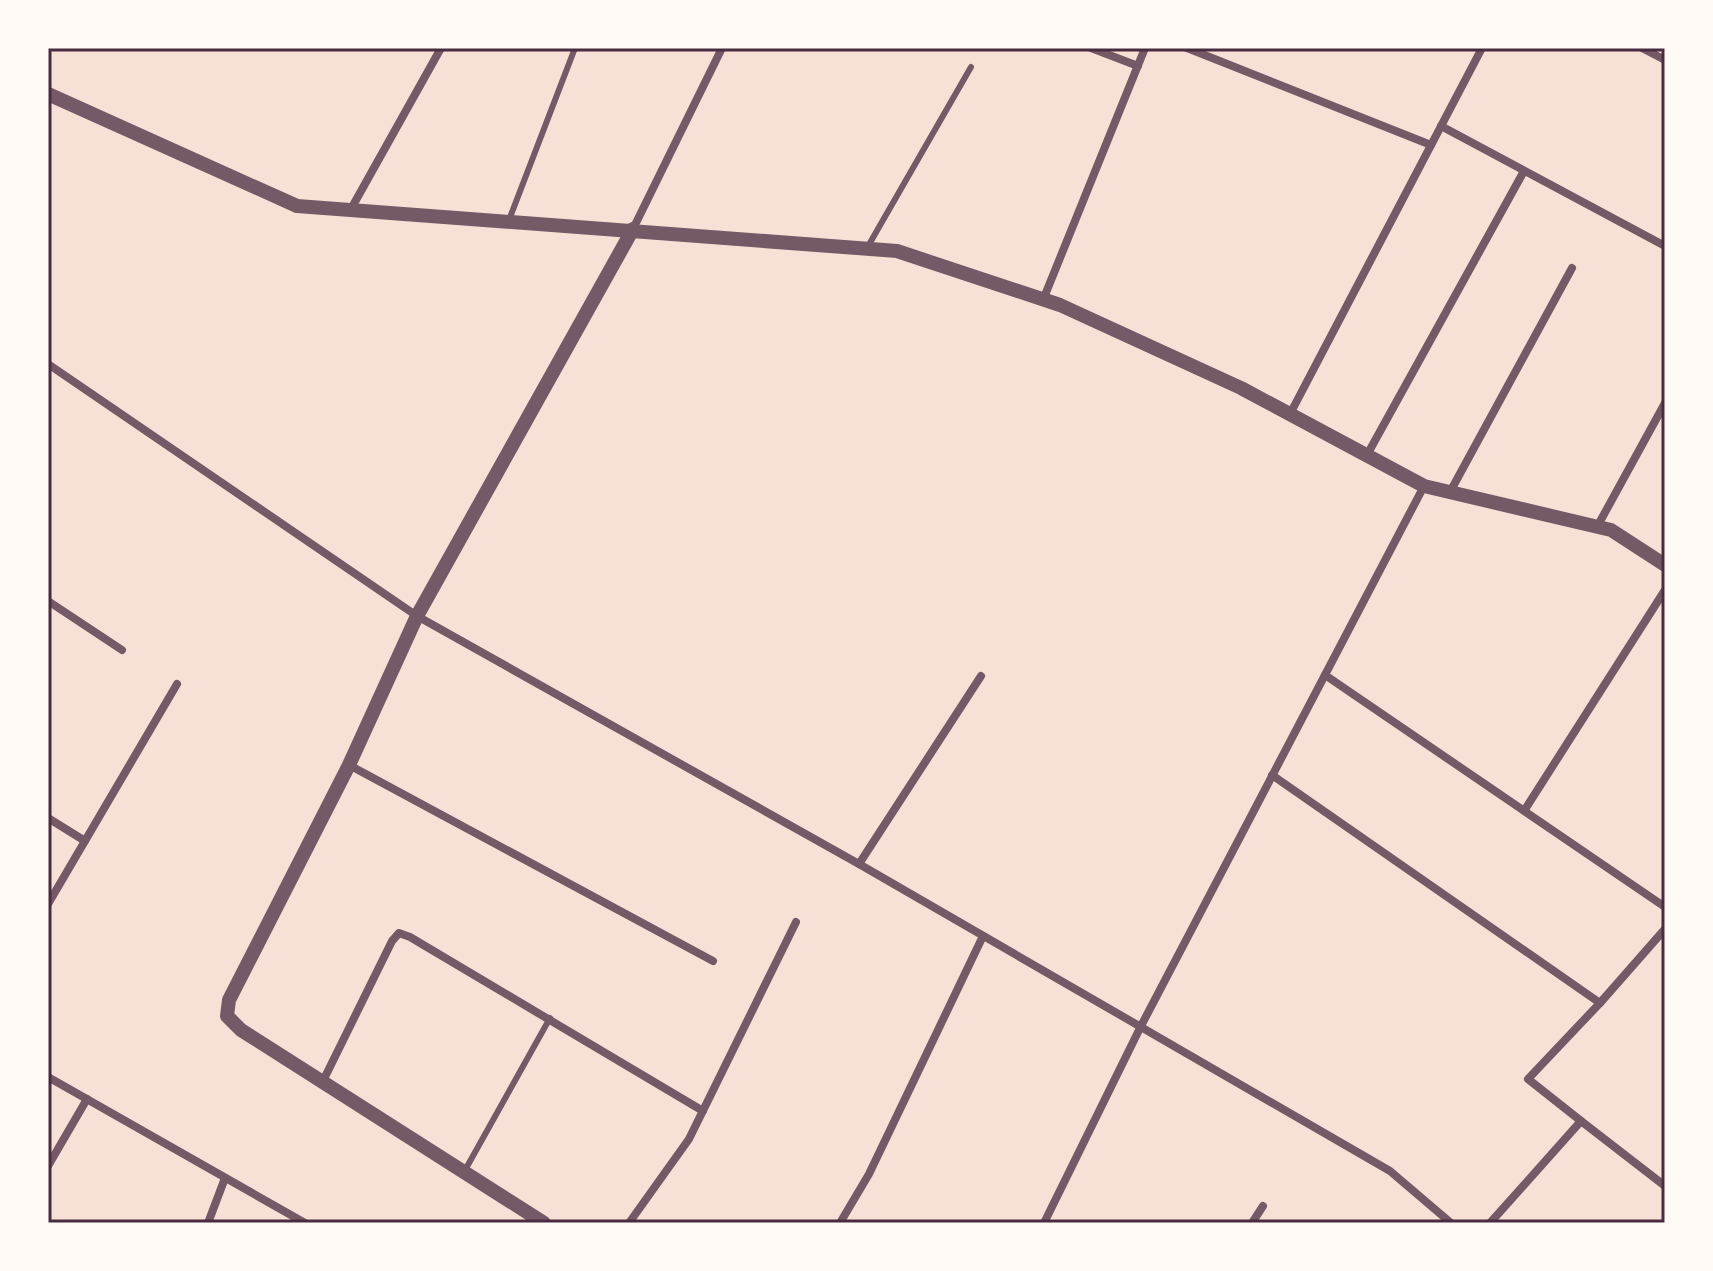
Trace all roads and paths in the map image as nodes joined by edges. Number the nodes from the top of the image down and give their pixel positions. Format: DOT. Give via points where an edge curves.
graph roads {
  1 [pos="441,48"];
  2 [pos="575,48"];
  3 [pos="722,48"];
  4 [pos="1091,48"];
  5 [pos="1145,48"];
  6 [pos="1187,48"];
  7 [pos="1482,48"];
  8 [pos="1642,48"];
  9 [pos="1665,60"];
  10 [pos="1138,66"];
  11 [pos="971,67"];
  12 [pos="48,94"];
  13 [pos="1441,126"];
  14 [pos="1431,145"];
  15 [pos="1524,171"];
  16 [pos="351,209"];
  17 [pos="509,220"];
  18 [pos="633,229"];
  19 [pos="1665,246"];
  20 [pos="866,248"];
  21 [pos="1572,268"];
  22 [pos="1043,300"];
  23 [pos="48,364"];
  24 [pos="1665,403"];
  25 [pos="1290,414"];
  26 [pos="1367,455"];
  27 [pos="1424,486"];
  28 [pos="1450,492"];
  29 [pos="1597,527"];
  30 [pos="1665,565"];
  31 [pos="1665,590"];
  32 [pos="48,601"];
  33 [pos="417,616"];
  34 [pos="122,650"];
  35 [pos="1325,675"];
  36 [pos="981,676"];
  37 [pos="177,684"];
  38 [pos="349,765"];
  39 [pos="1272,775"];
  40 [pos="1524,811"];
  41 [pos="48,818"];
  42 [pos="85,841"];
  43 [pos="859,864"];
  44 [pos="48,904"];
  45 [pos="1665,907"];
  46 [pos="796,922"];
  47 [pos="1665,929"];
  48 [pos="983,936"];
  49 [pos="713,961"];
  50 [pos="1600,1003"];
  51 [pos="550,1018"];
  52 [pos="1141,1026"];
  53 [pos="48,1077"];
  54 [pos="323,1081"];
  55 [pos="87,1099"];
  56 [pos="703,1111"];
  57 [pos="1581,1121"];
  58 [pos="48,1166"];
  59 [pos="464,1172"];
  60 [pos="225,1178"];
  61 [pos="1665,1186"];
  62 [pos="1263,1206"];
  63 [pos="208,1223"];
  64 [pos="305,1223"];
  65 [pos="544,1223"];
  66 [pos="629,1223"];
  67 [pos="840,1223"];
  68 [pos="1044,1223"];
  69 [pos="1252,1223"];
  70 [pos="1451,1223"];
  71 [pos="1490,1223"];
  1 -- 16 [label="street"];
  2 -- 17 [label="lane"];
  3 -- 18 [label="street"];
  4 -- 10 [label="street"];
  5 -- 10 [label="street"];
  6 -- 14 [label="street"];
  7 -- 13 [label="street"];
  8 -- 9 [label="street"];
  10 -- 22 [label="street"];
  11 -- 20 [label="lane"];
  12 -- 16 [label="street" via="297,206"];
  13 -- 14 [label="street"];
  13 -- 15 [label="street"];
  14 -- 25 [label="street"];
  15 -- 19 [label="street"];
  15 -- 26 [label="street"];
  16 -- 17 [label="street"];
  17 -- 18 [label="street"];
  18 -- 20 [label="street"];
  18 -- 33 [label="street"];
  20 -- 22 [label="street" via="897,251"];
  21 -- 28 [label="street"];
  22 -- 25 [label="street"];
  23 -- 33 [label="street"];
  24 -- 29 [label="street"];
  25 -- 26 [label="street"];
  26 -- 27 [label="street"];
  27 -- 28 [label="street"];
  27 -- 35 [label="street"];
  28 -- 29 [label="street"];
  29 -- 30 [label="street" via="1611,530"];
  31 -- 40 [label="street"];
  32 -- 34 [label="street"];
  33 -- 38 [label="street"];
  33 -- 43 [label="street"];
  35 -- 39 [label="street"];
  35 -- 40 [label="street"];
  36 -- 43 [label="street"];
  37 -- 42 [label="street"];
  38 -- 49 [label="street"];
  38 -- 54 [label="street" via="229,1000 227,1016"];
  39 -- 50 [label="street"];
  39 -- 52 [label="street"];
  40 -- 45 [label="street"];
  41 -- 42 [label="street"];
  42 -- 44 [label="street"];
  43 -- 48 [label="street"];
  46 -- 56 [label="street"];
  47 -- 50 [label="street"];
  48 -- 52 [label="street"];
  48 -- 67 [label="street" via="869,1174"];
  50 -- 57 [label="street" via="1528,1079"];
  51 -- 54 [label="street" via="399,933"];
  51 -- 56 [label="street"];
  51 -- 59 [label="lane"];
  52 -- 68 [label="street"];
  52 -- 70 [label="street" via="1390,1171"];
  53 -- 55 [label="street"];
  54 -- 59 [label="street"];
  55 -- 58 [label="street"];
  55 -- 60 [label="street"];
  56 -- 66 [label="street"];
  57 -- 61 [label="street"];
  57 -- 71 [label="street"];
  59 -- 65 [label="street"];
  60 -- 63 [label="street"];
  60 -- 64 [label="street"];
  62 -- 69 [label="street"];
}
